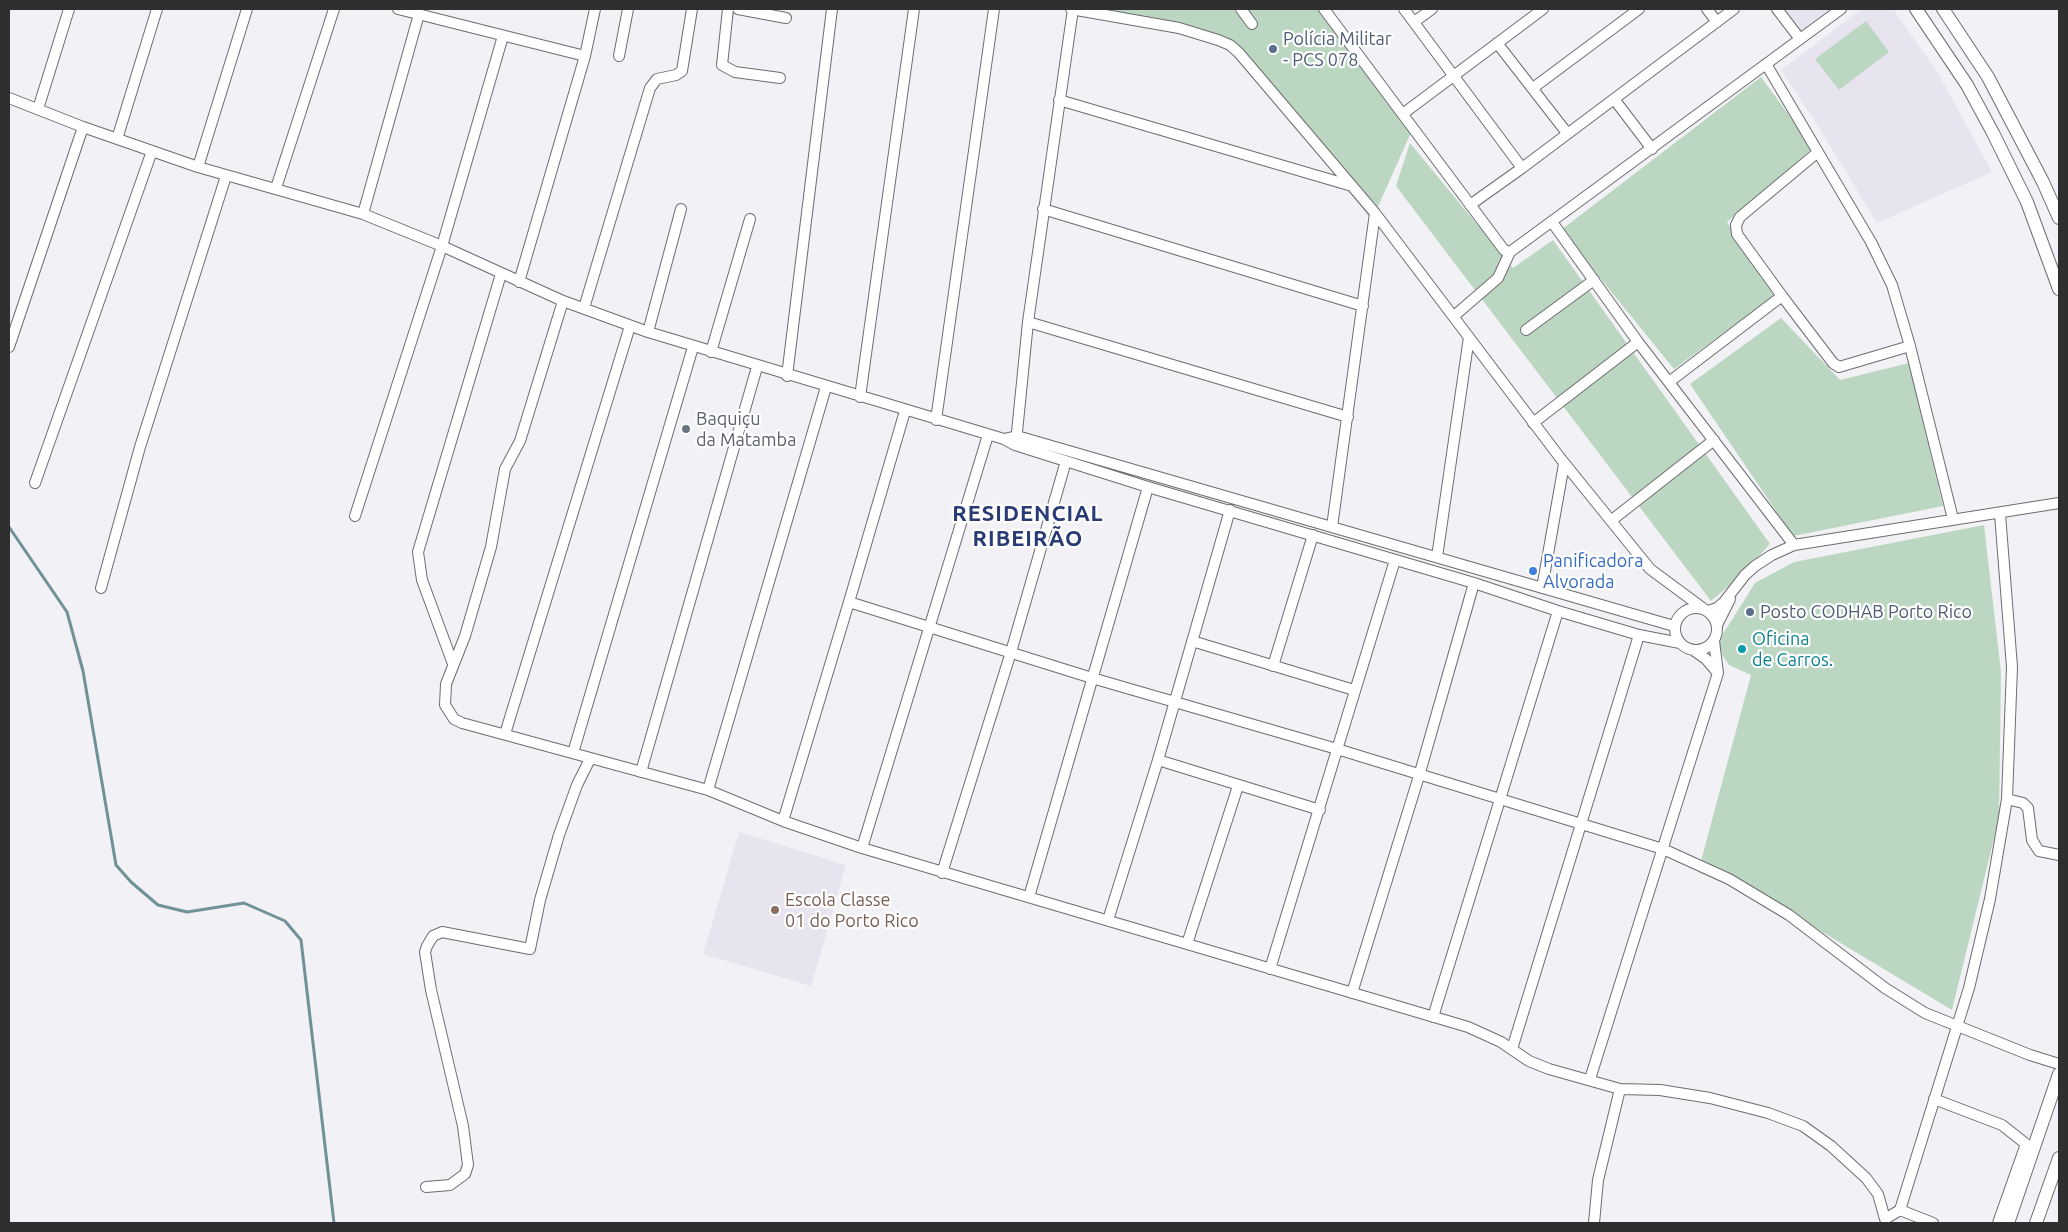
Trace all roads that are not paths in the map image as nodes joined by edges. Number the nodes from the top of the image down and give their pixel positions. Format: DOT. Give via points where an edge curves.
graph roads {
  1 [pos="69,9"];
  2 [pos="157,9"];
  3 [pos="247,9"];
  4 [pos="334,9"];
  5 [pos="398,9"];
  6 [pos="595,9"];
  7 [pos="628,9"];
  8 [pos="692,9"];
  9 [pos="728,9"];
  10 [pos="738,9"];
  11 [pos="832,9"];
  12 [pos="914,9"];
  13 [pos="994,9"];
  14 [pos="1072,9"];
  15 [pos="1240,9"];
  16 [pos="1324,9"];
  17 [pos="1404,9"];
  18 [pos="1432,9"];
  19 [pos="1543,9"];
  20 [pos="1639,9"];
  21 [pos="1707,9"];
  22 [pos="1734,9"];
  23 [pos="1777,9"];
  24 [pos="1841,9"];
  25 [pos="1916,9"];
  26 [pos="1943,9"];
  27 [pos="418,14"];
  28 [pos="786,18"];
  29 [pos="1414,22"];
  30 [pos="1717,22"];
  31 [pos="1252,24"];
  32 [pos="503,36"];
  33 [pos="1800,39"];
  34 [pos="1498,43"];
  35 [pos="585,56"];
  36 [pos="620,56"];
  37 [pos="1766,64"];
  38 [pos="1454,76"];
  39 [pos="780,78"];
  40 [pos="1532,88"];
  41 [pos="9,98"];
  42 [pos="1614,99"];
  43 [pos="1059,100"];
  44 [pos="38,109"];
  45 [pos="1404,113"];
  46 [pos="83,127"];
  47 [pos="1567,134"];
  48 [pos="117,139"];
  49 [pos="1652,149"];
  50 [pos="152,152"];
  51 [pos="1818,152"];
  52 [pos="198,167"];
  53 [pos="1522,168"];
  54 [pos="226,176"];
  55 [pos="1352,186"];
  56 [pos="276,188"];
  57 [pos="1470,205"];
  58 [pos="681,209"];
  59 [pos="1043,209"];
  60 [pos="1375,213"];
  61 [pos="363,214"];
  62 [pos="2059,218"];
  63 [pos="750,219"];
  64 [pos="1552,222"];
  65 [pos="442,246"];
  66 [pos="1510,252"];
  67 [pos="502,274"];
  68 [pos="1594,280"];
  69 [pos="519,282"];
  70 [pos="2059,289"];
  71 [pos="1782,296"];
  72 [pos="563,301"];
  73 [pos="1363,306"];
  74 [pos="584,308"];
  75 [pos="1454,316"];
  76 [pos="1028,322"];
  77 [pos="630,326"];
  78 [pos="1526,330"];
  79 [pos="648,332"];
  80 [pos="1469,337"];
  81 [pos="1638,342"];
  82 [pos="1910,346"];
  83 [pos="9,347"];
  84 [pos="693,347"];
  85 [pos="711,352"];
  86 [pos="757,367"];
  87 [pos="787,376"];
  88 [pos="1669,382"];
  89 [pos="826,387"];
  90 [pos="860,397"];
  91 [pos="905,411"];
  92 [pos="1348,417"];
  93 [pos="936,420"];
  94 [pos="1533,423"];
  95 [pos="988,435"];
  96 [pos="1714,440"];
  97 [pos="1016,441"];
  98 [pos="1066,461"];
  99 [pos="1564,464"];
  100 [pos="35,483"];
  101 [pos="1148,487"];
  102 [pos="2059,503"];
  103 [pos="1230,510"];
  104 [pos="2000,514"];
  105 [pos="356,516"];
  106 [pos="1952,519"];
  107 [pos="1612,520"];
  108 [pos="1332,527"];
  109 [pos="1313,535"];
  110 [pos="1794,545"];
  111 [pos="1437,557"];
  112 [pos="1395,560"];
  113 [pos="1474,583"];
  114 [pos="1738,585"];
  115 [pos="101,588"];
  116 [pos="1542,588"];
  117 [pos="1675,588"];
  118 [pos="849,602"];
  119 [pos="1706,610"];
  120 [pos="1558,611"];
  121 [pos="1684,611"];
  122 [pos="1717,625"];
  123 [pos="1674,626"];
  124 [pos="930,627"];
  125 [pos="1639,635"];
  126 [pos="1192,641"];
  127 [pos="1714,641"];
  128 [pos="1680,643"];
  129 [pos="1693,650"];
  130 [pos="1011,652"];
  131 [pos="453,664"];
  132 [pos="1273,666"];
  133 [pos="1718,673"];
  134 [pos="1092,678"];
  135 [pos="1354,690"];
  136 [pos="1173,702"];
  137 [pos="505,734"];
  138 [pos="1337,749"];
  139 [pos="574,753"];
  140 [pos="590,759"];
  141 [pos="1158,760"];
  142 [pos="642,772"];
  143 [pos="1419,776"];
  144 [pos="1238,786"];
  145 [pos="708,790"];
  146 [pos="2007,799"];
  147 [pos="1501,800"];
  148 [pos="1320,810"];
  149 [pos="783,821"];
  150 [pos="1580,825"];
  151 [pos="862,848"];
  152 [pos="1663,849"];
  153 [pos="2059,855"];
  154 [pos="942,873"];
  155 [pos="1029,897"];
  156 [pos="1108,920"];
  157 [pos="1187,944"];
  158 [pos="1270,969"];
  159 [pos="1352,992"];
  160 [pos="1433,1017"];
  161 [pos="1957,1027"];
  162 [pos="1512,1049"];
  163 [pos="2059,1064"];
  164 [pos="2059,1074"];
  165 [pos="1590,1079"];
  166 [pos="1620,1089"];
  167 [pos="1934,1098"];
  168 [pos="2059,1158"];
  169 [pos="426,1187"];
  170 [pos="1900,1210"];
  171 [pos="1594,1223"];
  172 [pos="1934,1223"];
  173 [pos="1998,1223"];
  174 [pos="2008,1223"];
  175 [pos="2036,1223"];
  1 -- 44 [label="street"];
  2 -- 48 [label="street"];
  3 -- 52 [label="street"];
  4 -- 56 [label="street"];
  5 -- 27 [label="street"];
  6 -- 35 [label="street"];
  7 -- 36 [label="street"];
  8 -- 74 [label="street" via="682,71 657,78 650,88"];
  9 -- 39 [label="street" via="722,65 735,72"];
  10 -- 28 [label="street"];
  11 -- 87 [label="street"];
  12 -- 90 [label="street"];
  13 -- 93 [label="street"];
  14 -- 43 [label="street"];
  14 -- 55 [label="street" via="1179,28 1230,45"];
  15 -- 31 [label="street"];
  16 -- 45 [label="street"];
  17 -- 29 [label="street"];
  18 -- 29 [label="street"];
  19 -- 34 [label="street"];
  20 -- 40 [label="street"];
  21 -- 30 [label="street"];
  22 -- 30 [label="street"];
  23 -- 33 [label="street"];
  24 -- 33 [label="street"];
  25 -- 70 [label="main road" via="1967,85 1993,133 2027,202"];
  26 -- 62 [label="main road" via="1988,78"];
  27 -- 32 [label="street"];
  27 -- 61 [label="street"];
  29 -- 38 [label="street"];
  30 -- 42 [label="street"];
  32 -- 35 [label="street"];
  32 -- 65 [label="street"];
  33 -- 37 [label="street"];
  34 -- 38 [label="street"];
  34 -- 40 [label="street"];
  35 -- 69 [label="street"];
  37 -- 49 [label="street"];
  37 -- 51 [label="street"];
  38 -- 45 [label="street"];
  38 -- 53 [label="street"];
  40 -- 47 [label="street"];
  41 -- 44 [label="street"];
  42 -- 47 [label="street"];
  42 -- 49 [label="street"];
  43 -- 55 [label="street"];
  43 -- 59 [label="street"];
  44 -- 46 [label="street"];
  45 -- 57 [label="street"];
  46 -- 48 [label="street"];
  46 -- 83 [label="street"];
  47 -- 53 [label="street"];
  48 -- 50 [label="street"];
  49 -- 64 [label="street"];
  50 -- 52 [label="street"];
  50 -- 100 [label="street"];
  51 -- 71 [label="street" via="1740,217 1736,226 1737,234"];
  51 -- 82 [label="street" via="1871,242 1892,285"];
  52 -- 54 [label="street"];
  53 -- 57 [label="street"];
  54 -- 56 [label="street"];
  54 -- 115 [label="street" via="140,447"];
  55 -- 60 [label="street"];
  56 -- 61 [label="street"];
  57 -- 66 [label="street" via="1504,250"];
  58 -- 79 [label="street"];
  59 -- 73 [label="street"];
  59 -- 76 [label="street"];
  60 -- 73 [label="street"];
  60 -- 75 [label="street"];
  61 -- 65 [label="street"];
  63 -- 85 [label="street"];
  64 -- 66 [label="street"];
  64 -- 68 [label="street"];
  65 -- 67 [label="street"];
  65 -- 105 [label="street"];
  66 -- 75 [label="street" via="1498,278"];
  67 -- 69 [label="street"];
  67 -- 131 [label="street" via="418,552 425,588"];
  68 -- 78 [label="street"];
  68 -- 81 [label="street"];
  69 -- 72 [label="street"];
  71 -- 82 [label="street" via="1839,367"];
  71 -- 88 [label="street"];
  72 -- 74 [label="street"];
  72 -- 131 [label="street" via="520,441 505,469 491,547 465,636"];
  73 -- 92 [label="street"];
  74 -- 77 [label="street"];
  75 -- 80 [label="street"];
  76 -- 92 [label="street"];
  76 -- 97 [label="street"];
  77 -- 79 [label="street"];
  77 -- 137 [label="street"];
  79 -- 84 [label="street"];
  80 -- 94 [label="street"];
  80 -- 111 [label="street"];
  81 -- 88 [label="street"];
  81 -- 94 [label="street"];
  82 -- 106 [label="street"];
  84 -- 85 [label="street"];
  84 -- 139 [label="street"];
  85 -- 86 [label="street"];
  86 -- 87 [label="street"];
  86 -- 142 [label="street"];
  87 -- 89 [label="street"];
  88 -- 96 [label="street"];
  89 -- 90 [label="street"];
  89 -- 145 [label="street"];
  90 -- 91 [label="street"];
  91 -- 93 [label="street"];
  91 -- 118 [label="street"];
  92 -- 108 [label="street"];
  93 -- 95 [label="street"];
  94 -- 99 [label="street"];
  95 -- 97 [label="street"];
  95 -- 124 [label="street"];
  96 -- 107 [label="street"];
  96 -- 110 [label="street"];
  97 -- 98 [label="street"];
  97 -- 108 [label="street"];
  98 -- 101 [label="street"];
  98 -- 130 [label="street"];
  99 -- 107 [label="street"];
  99 -- 116 [label="street"];
  101 -- 103 [label="street"];
  101 -- 134 [label="street"];
  102 -- 104 [label="street"];
  103 -- 109 [label="street"];
  103 -- 126 [label="street"];
  104 -- 106 [label="street"];
  104 -- 146 [label="street" via="2012,667"];
  106 -- 110 [label="street"];
  107 -- 117 [label="street" via="1650,569"];
  108 -- 111 [label="street"];
  109 -- 112 [label="street"];
  109 -- 132 [label="street"];
  110 -- 114 [label="street" via="1772,554 1745,575"];
  111 -- 116 [label="street"];
  112 -- 113 [label="street"];
  112 -- 135 [label="street"];
  113 -- 120 [label="street"];
  113 -- 143 [label="street"];
  114 -- 119 [label="street" via="1717,608"];
  114 -- 122 [label="street"];
  116 -- 123 [label="street"];
  117 -- 119 [label="street"];
  117 -- 121 [label="street"];
  118 -- 124 [label="street"];
  118 -- 149 [label="street"];
  119 -- 121 [label="street"];
  119 -- 122 [label="street"];
  120 -- 125 [label="street"];
  120 -- 147 [label="street"];
  121 -- 123 [label="street"];
  122 -- 127 [label="street"];
  123 -- 128 [label="street"];
  124 -- 130 [label="street"];
  124 -- 151 [label="street"];
  125 -- 128 [label="street"];
  125 -- 150 [label="street"];
  126 -- 132 [label="street"];
  126 -- 136 [label="street"];
  127 -- 129 [label="street" via="1701,650"];
  127 -- 133 [label="street"];
  128 -- 129 [label="street"];
  129 -- 133 [label="street"];
  130 -- 134 [label="street"];
  130 -- 154 [label="street"];
  131 -- 137 [label="street" via="444,696 448,713 462,723"];
  132 -- 135 [label="street"];
  133 -- 152 [label="street"];
  134 -- 136 [label="street"];
  134 -- 155 [label="street"];
  135 -- 138 [label="street"];
  136 -- 138 [label="street"];
  136 -- 141 [label="street"];
  137 -- 139 [label="street"];
  138 -- 143 [label="street"];
  138 -- 148 [label="street"];
  139 -- 140 [label="street"];
  140 -- 142 [label="street"];
  140 -- 169 [label="street" via="576,785 559,836 540,900 530,950 442,932 433,936 427,946 425,952 431,990 463,1126 468,1165 465,1174 450,1185"];
  141 -- 144 [label="street"];
  141 -- 156 [label="street"];
  142 -- 145 [label="street"];
  143 -- 147 [label="street"];
  143 -- 159 [label="street"];
  144 -- 148 [label="street"];
  144 -- 157 [label="street"];
  145 -- 149 [label="street"];
  146 -- 153 [label="street" via="2023,803 2028,808 2032,840 2039,851"];
  146 -- 161 [label="street" via="1990,899"];
  147 -- 150 [label="street"];
  147 -- 160 [label="street"];
  148 -- 158 [label="street"];
  149 -- 151 [label="street"];
  150 -- 152 [label="street"];
  150 -- 162 [label="street"];
  151 -- 154 [label="street"];
  152 -- 161 [label="street" via="1729,879 1789,915 1909,1004"];
  152 -- 165 [label="street"];
  154 -- 155 [label="street"];
  155 -- 156 [label="street"];
  156 -- 157 [label="street"];
  157 -- 158 [label="street"];
  158 -- 159 [label="street"];
  159 -- 160 [label="street"];
  160 -- 162 [label="street" via="1483,1033"];
  161 -- 163 [label="street"];
  161 -- 167 [label="street"];
  162 -- 165 [label="street" via="1549,1069"];
  164 -- 174 [label="main road"];
  165 -- 166 [label="street"];
  166 -- 170 [label="street" via="1660,1090 1710,1098 1803,1126 1866,1178 1878,1194 1886,1219"];
  166 -- 171 [label="street" via="1598,1180"];
  167 -- 170 [label="street"];
  167 -- 173 [label="street" via="2002,1125 2026,1144"];
  168 -- 175 [label="main road"];
  170 -- 172 [label="street"];
}
